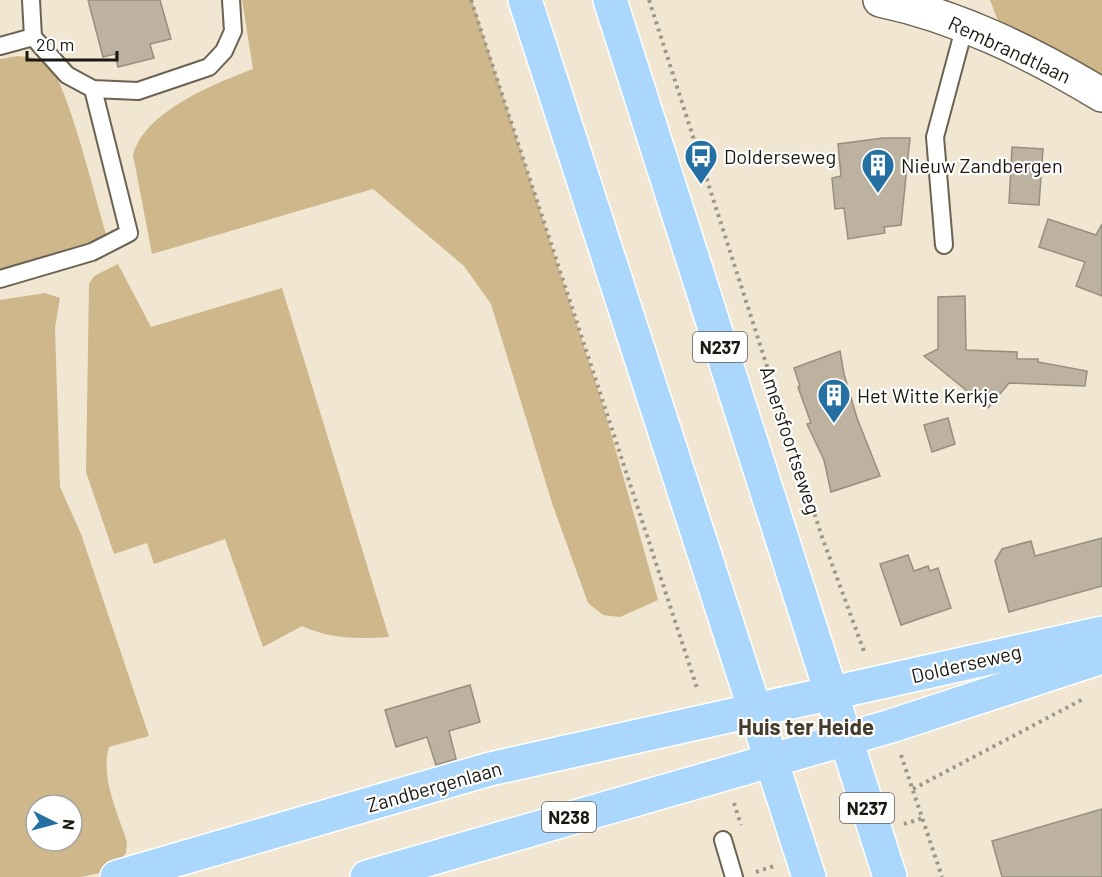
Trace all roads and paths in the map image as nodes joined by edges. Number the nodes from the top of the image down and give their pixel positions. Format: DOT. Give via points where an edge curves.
graph roads {
  1 [pos="31,0"];
  2 [pos="231,0"];
  3 [pos="471,0"];
  4 [pos="525,0"];
  5 [pos="610,0"];
  6 [pos="649,0"];
  7 [pos="880,0"];
  8 [pos="965,25"];
  9 [pos="33,37"];
  10 [pos="0,46"];
  11 [pos="93,88"];
  12 [pos="1102,95"];
  13 [pos="944,245"];
  14 [pos="0,279"];
  15 [pos="1102,633"];
  16 [pos="1102,657"];
  17 [pos="875,683"];
  18 [pos="830,693"];
  19 [pos="1095,693"];
  20 [pos="755,709"];
  21 [pos="707,720"];
  22 [pos="891,726"];
  23 [pos="845,739"];
  24 [pos="771,759"];
  25 [pos="913,789"];
  26 [pos="923,818"];
  27 [pos="876,833"];
  28 [pos="723,840"];
  29 [pos="806,867"];
  30 [pos="756,872"];
  31 [pos="117,877"];
  32 [pos="367,877"];
  33 [pos="734,877"];
  34 [pos="890,877"];
  35 [pos="942,877"];
  1 -- 9 [label="lane"];
  2 -- 11 [label="lane" via="233,31 225,51 209,67 138,91"];
  3 -- 21 [label="path"];
  4 -- 20 [label="main road"];
  5 -- 18 [label="main road, Amersfoortseweg / N237"];
  6 -- 17 [label="path, Amersfoortseweg" via="822,537"];
  7 -- 8 [label="street, Rembrandtlaan"];
  8 -- 12 [label="street, Rembrandtlaan" via="992,35"];
  8 -- 13 [label="lane" via="935,136"];
  9 -- 10 [label="lane"];
  9 -- 11 [label="lane" via="67,75"];
  11 -- 14 [label="lane" via="129,233 92,252"];
  15 -- 17 [label="main road, Dolderseweg"];
  16 -- 22 [label="main road, Dolderseweg / N238"];
  17 -- 18 [label="main road, Dolderseweg"];
  18 -- 20 [label="main road, Dolderseweg"];
  18 -- 23 [label="main road, Amersfoortseweg / N237"];
  19 -- 25 [label="path"];
  20 -- 21 [label="main road, Zandbergenlaan"];
  20 -- 24 [label="main road"];
  21 -- 31 [label="main road, Zandbergenlaan" via="490,769"];
  22 -- 23 [label="main road, Dolderseweg / N238"];
  22 -- 25 [label="path"];
  23 -- 24 [label="main road, N238"];
  23 -- 27 [label="main road, Amersfoortseweg / N237"];
  24 -- 29 [label="main road"];
  24 -- 32 [label="main road, N238"];
  25 -- 26 [label="path"];
  26 -- 27 [label="path"];
  26 -- 35 [label="path"];
  27 -- 34 [label="main road, Amersfoortseweg / N237"];
  28 -- 33 [label="lane"];
  29 -- 30 [label="path"];
}
